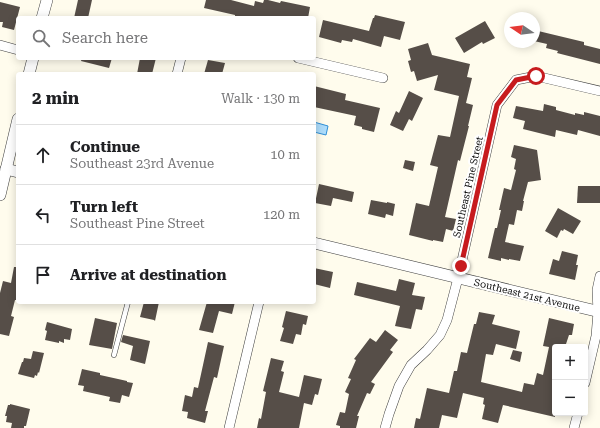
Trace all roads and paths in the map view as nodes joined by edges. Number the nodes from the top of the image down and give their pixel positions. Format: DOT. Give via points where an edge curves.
graph roads {
  1 [pos="47,0"];
  2 [pos="43,16"];
  3 [pos="0,45"];
  4 [pos="16,49"];
  5 [pos="32,60"];
  6 [pos="181,60"];
  7 [pos="306,60"];
  8 [pos="30,72"];
  9 [pos="178,72"];
  10 [pos="383,78"];
  11 [pos="600,91"];
  12 [pos="16,127"];
  13 [pos="6,169"];
  14 [pos="16,172"];
  15 [pos="0,194"];
  16 [pos="316,243"];
  17 [pos="600,276"];
  18 [pos="458,278"];
  19 [pos="127,304"];
  20 [pos="259,304"];
  21 [pos="599,312"];
  22 [pos="114,355"];
  23 [pos="586,380"];
  24 [pos="577,416"];
  25 [pos="229,428"];
  26 [pos="385,428"];
  27 [pos="574,428"];
  1 -- 2 [label="street"];
  3 -- 4 [label="street"];
  5 -- 8 [label="street"];
  6 -- 9 [label="street"];
  7 -- 10 [label="street"];
  11 -- 18 [label="street, Southeast Pine Street" via="536,76 516,80 497,105"];
  12 -- 13 [label="street"];
  13 -- 14 [label="street"];
  13 -- 15 [label="street"];
  16 -- 18 [label="street, Southeast 21st Avenue"];
  17 -- 21 [label="street" via="597,290"];
  18 -- 21 [label="street, Southeast 21st Avenue"];
  18 -- 26 [label="street, Southeast Pine Street" via="447,320 440,335 411,365 399,386"];
  19 -- 22 [label="lane"];
  20 -- 25 [label="street"];
  21 -- 23 [label="street"];
  24 -- 27 [label="street"];
}
